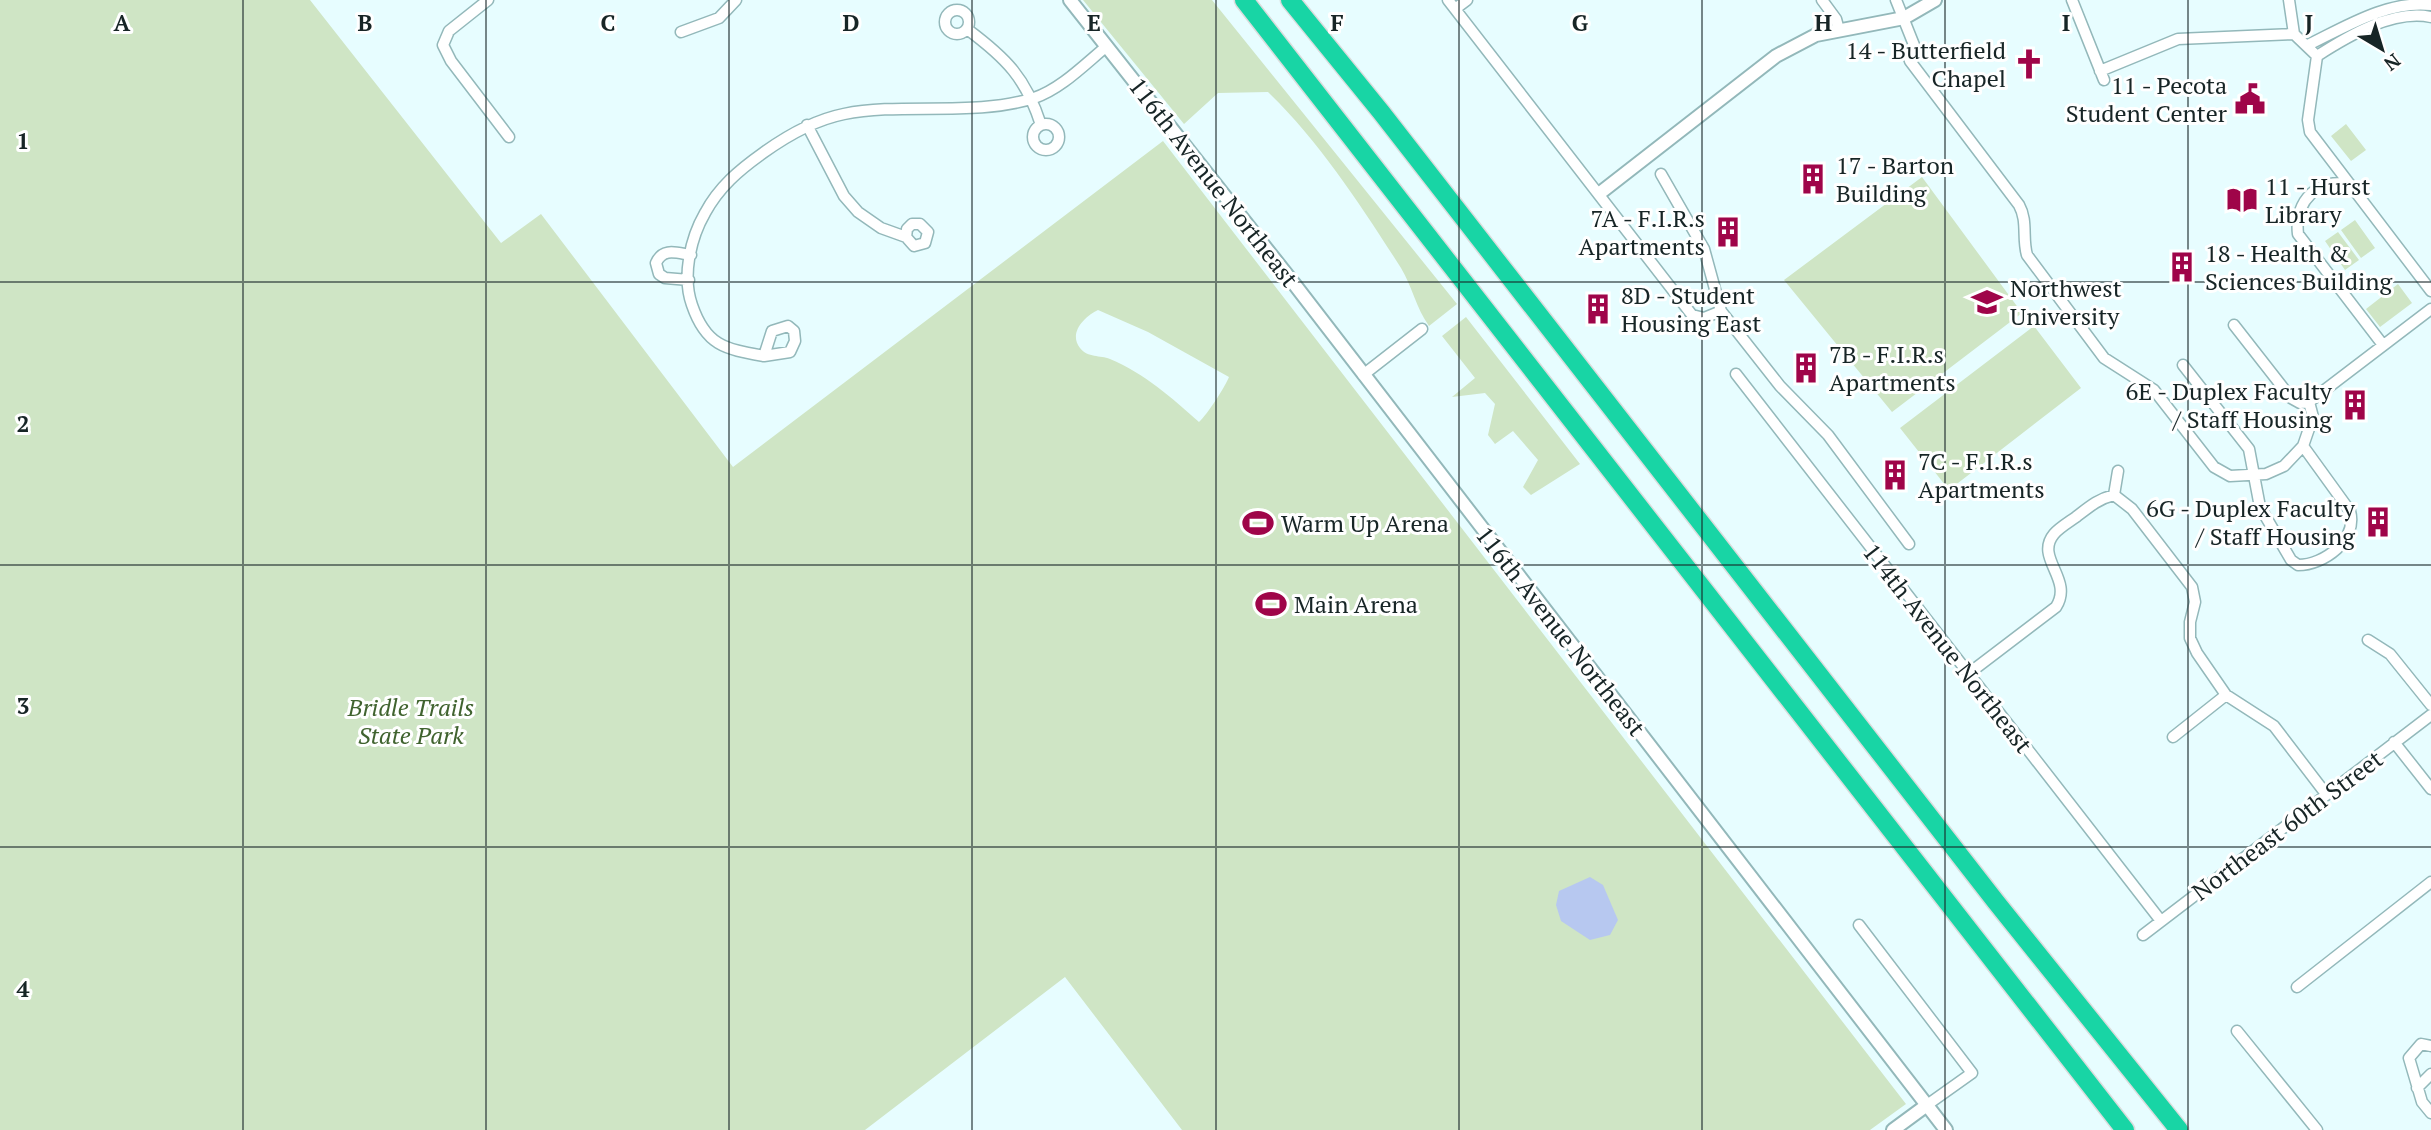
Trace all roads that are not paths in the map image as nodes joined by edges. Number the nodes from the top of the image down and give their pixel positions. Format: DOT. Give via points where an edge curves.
graph roads {
  1 [pos="488,0"];
  2 [pos="736,0"];
  3 [pos="1070,0"];
  4 [pos="1244,0"];
  5 [pos="1290,0"];
  6 [pos="1448,0"];
  7 [pos="1467,0"];
  8 [pos="1822,0"];
  9 [pos="1896,0"];
  10 [pos="1935,0"];
  11 [pos="2071,0"];
  12 [pos="2289,0"];
  13 [pos="2431,5"];
  14 [pos="1455,9"];
  15 [pos="1904,18"];
  16 [pos="2431,18"];
  17 [pos="967,29"];
  18 [pos="1839,30"];
  19 [pos="681,32"];
  20 [pos="2294,34"];
  21 [pos="2308,45"];
  22 [pos="1107,46"];
  23 [pos="2317,56"];
  24 [pos="1032,98"];
  25 [pos="1041,124"];
  26 [pos="807,125"];
  27 [pos="509,137"];
  28 [pos="1661,174"];
  29 [pos="2351,185"];
  30 [pos="1600,193"];
  31 [pos="906,237"];
  32 [pos="691,255"];
  33 [pos="689,280"];
  34 [pos="2431,291"];
  35 [pos="2431,310"];
  36 [pos="1721,311"];
  37 [pos="2234,325"];
  38 [pos="1422,329"];
  39 [pos="2383,345"];
  40 [pos="764,356"];
  41 [pos="2183,365"];
  42 [pos="1736,374"];
  43 [pos="1363,375"];
  44 [pos="2309,402"];
  45 [pos="2303,446"];
  46 [pos="2118,471"];
  47 [pos="2253,476"];
  48 [pos="2114,495"];
  49 [pos="1909,544"];
  50 [pos="2368,640"];
  51 [pos="1968,674"];
  52 [pos="2226,695"];
  53 [pos="2431,705"];
  54 [pos="2431,715"];
  55 [pos="2174,737"];
  56 [pos="2394,742"];
  57 [pos="2431,789"];
  58 [pos="2326,794"];
  59 [pos="2431,882"];
  60 [pos="2161,921"];
  61 [pos="1859,925"];
  62 [pos="2143,935"];
  63 [pos="2297,987"];
  64 [pos="2237,1031"];
  65 [pos="2431,1046"];
  66 [pos="2431,1074"];
  67 [pos="2417,1088"];
  68 [pos="1927,1105"];
  69 [pos="2431,1113"];
  70 [pos="1893,1130"];
  71 [pos="1946,1130"];
  72 [pos="2125,1130"];
  73 [pos="2179,1130"];
  74 [pos="2318,1130"];
  1 -- 27 [label="street" via="449,31 444,41 451,61"];
  2 -- 19 [label="street" via="719,19"];
  3 -- 22 [label="street, 116th Avenue Northeast"];
  4 -- 72 [label="highway"];
  5 -- 73 [label="highway"];
  6 -- 14 [label="street"];
  7 -- 14 [label="street"];
  8 -- 18 [label="street"];
  9 -- 15 [label="street"];
  10 -- 15 [label="street"];
  11 -- 20 [label="street" via="2102,75 2178,39"];
  12 -- 20 [label="street"];
  13 -- 21 [label="street" via="2401,4 2375,12"];
  14 -- 30 [label="street"];
  15 -- 18 [label="street"];
  15 -- 47 [label="street" via="1914,45 1906,52 1910,61 2019,205 2027,255 2104,358 2154,390 2214,467 2230,476"];
  16 -- 23 [label="street" via="2384,21"];
  17 -- 24 [label="street" via="1005,58"];
  18 -- 30 [label="street" via="1816,35 1776,56"];
  20 -- 21 [label="street"];
  21 -- 23 [label="street"];
  22 -- 24 [label="street" via="1051,90"];
  22 -- 43 [label="street, 116th Avenue Northeast"];
  23 -- 29 [label="street" via="2310,132"];
  24 -- 25 [label="street"];
  24 -- 26 [label="street" via="970,107 845,114"];
  26 -- 31 [label="street" via="844,196 858,212 881,228"];
  26 -- 32 [label="street" via="739,171 716,193 700,221"];
  28 -- 36 [label="street" via="1704,249"];
  29 -- 34 [label="street"];
  29 -- 39 [label="street" via="2336,181 2312,191 2298,234"];
  30 -- 36 [label="street" via="1692,314 1704,318"];
  32 -- 33 [label="street"];
  32 -- 33 [label="street" via="667,252 656,263 661,276"];
  33 -- 40 [label="street" via="691,300 704,332 728,349"];
  35 -- 39 [label="street"];
  36 -- 49 [label="street" via="1780,386 1828,435"];
  37 -- 44 [label="street" via="2291,398"];
  38 -- 43 [label="street"];
  39 -- 44 [label="street"];
  41 -- 47 [label="street" via="2249,449"];
  42 -- 51 [label="street, 114th Avenue Northeast"];
  43 -- 68 [label="street, 116th Avenue Northeast"];
  44 -- 45 [label="street" via="2313,417"];
  45 -- 47 [label="street" via="2284,466"];
  45 -- 47 [label="street" via="2353,522 2343,543 2332,552 2307,565 2291,560 2260,507"];
  46 -- 48 [label="street"];
  48 -- 51 [label="street" via="2100,498 2054,534 2048,544 2062,587 2056,607"];
  48 -- 52 [label="street" via="2132,509 2192,587 2195,602 2190,638"];
  50 -- 53 [label="street" via="2390,654"];
  51 -- 60 [label="street, 114th Avenue Northeast"];
  52 -- 55 [label="street"];
  52 -- 58 [label="street" via="2274,726"];
  54 -- 56 [label="street, Northeast 60th Street"];
  56 -- 57 [label="street"];
  56 -- 58 [label="street, Northeast 60th Street"];
  58 -- 60 [label="street, Northeast 60th Street"];
  59 -- 63 [label="street"];
  60 -- 62 [label="street, Northeast 60th Street"];
  61 -- 68 [label="street" via="1972,1073"];
  64 -- 74 [label="street"];
  65 -- 67 [label="street" via="2421,1044 2409,1058"];
  66 -- 67 [label="street"];
  67 -- 69 [label="street"];
  68 -- 70 [label="street"];
  68 -- 71 [label="street, 116th Avenue Northeast"];
}
